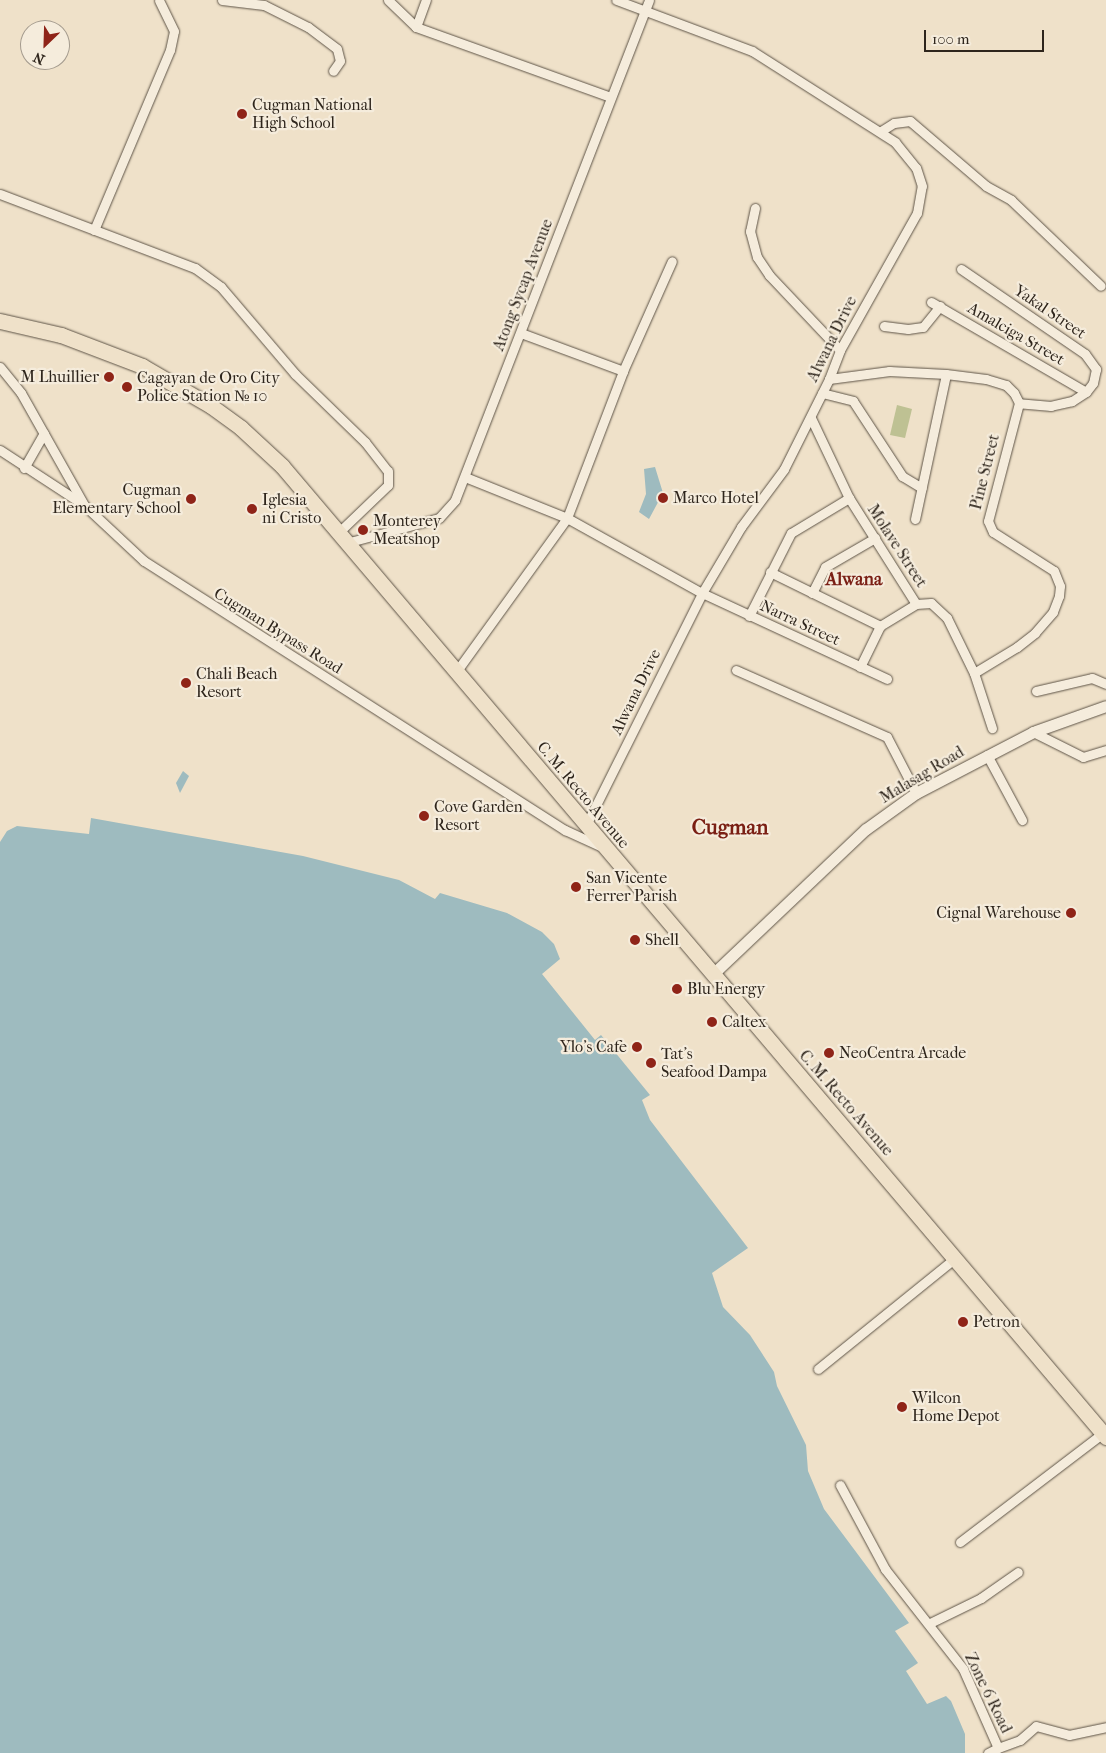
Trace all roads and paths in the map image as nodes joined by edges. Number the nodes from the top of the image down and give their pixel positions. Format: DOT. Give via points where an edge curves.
graph roads {
  1 [pos="159,0"];
  2 [pos="222,0"];
  3 [pos="388,0"];
  4 [pos="426,0"];
  5 [pos="616,0"];
  6 [pos="650,0"];
  7 [pos="645,11"];
  8 [pos="416,27"];
  9 [pos="333,71"];
  10 [pos="610,97"];
  11 [pos="880,131"];
  12 [pos="0,194"];
  13 [pos="755,208"];
  14 [pos="94,230"];
  15 [pos="672,261"];
  16 [pos="960,270"];
  17 [pos="1101,286"];
  18 [pos="931,302"];
  19 [pos="940,306"];
  20 [pos="0,321"];
  21 [pos="884,326"];
  22 [pos="521,333"];
  23 [pos="840,350"];
  24 [pos="0,367"];
  25 [pos="623,371"];
  26 [pos="946,374"];
  27 [pos="829,379"];
  28 [pos="1086,392"];
  29 [pos="822,393"];
  30 [pos="1018,403"];
  31 [pos="811,418"];
  32 [pos="44,433"];
  33 [pos="0,450"];
  34 [pos="24,468"];
  35 [pos="466,477"];
  36 [pos="922,488"];
  37 [pos="849,498"];
  38 [pos="84,505"];
  39 [pos="568,518"];
  40 [pos="915,519"];
  41 [pos="342,538"];
  42 [pos="874,538"];
  43 [pos="770,572"];
  44 [pos="702,593"];
  45 [pos="812,593"];
  46 [pos="916,604"];
  47 [pos="749,616"];
  48 [pos="880,626"];
  49 [pos="860,667"];
  50 [pos="736,670"];
  51 [pos="456,672"];
  52 [pos="974,673"];
  53 [pos="887,679"];
  54 [pos="1106,684"];
  55 [pos="1036,691"];
  56 [pos="1106,706"];
  57 [pos="992,728"];
  58 [pos="1033,732"];
  59 [pos="1106,750"];
  60 [pos="987,755"];
  61 [pos="916,793"];
  62 [pos="1022,820"];
  63 [pos="586,825"];
  64 [pos="606,850"];
  65 [pos="714,972"];
  66 [pos="956,1258"];
  67 [pos="818,1369"];
  68 [pos="1104,1435"];
  69 [pos="840,1485"];
  70 [pos="960,1542"];
  71 [pos="1018,1572"];
  72 [pos="930,1623"];
  73 [pos="1106,1727"];
  74 [pos="998,1748"];
  75 [pos="988,1753"];
  1 -- 14 [label="street" via="174,31 170,50"];
  2 -- 9 [label="street" via="264,5 308,27 337,49 340,61"];
  3 -- 8 [label="street"];
  4 -- 8 [label="street"];
  5 -- 7 [label="street, Alwana Drive"];
  6 -- 7 [label="street, Atong Sycap Avenue"];
  7 -- 10 [label="street, Atong Sycap Avenue"];
  7 -- 11 [label="street, Alwana Drive" via="752,51"];
  8 -- 10 [label="street"];
  10 -- 22 [label="street, Atong Sycap Avenue"];
  11 -- 17 [label="street" via="894,123 910,121 986,186 1011,200"];
  11 -- 23 [label="street, Alwana Drive" via="895,142 916,168 922,196 905,236"];
  12 -- 14 [label="street"];
  13 -- 23 [label="street" via="750,231 757,257 769,275"];
  14 -- 41 [label="street" via="195,268 214,281 295,374 365,442 388,472 389,481"];
  15 -- 25 [label="street"];
  16 -- 28 [label="street, Yakal Street" via="1086,354 1096,369 1093,383"];
  18 -- 19 [label="street, Amalciga Street"];
  19 -- 21 [label="street" via="923,327"];
  19 -- 28 [label="street, Amalciga Street"];
  20 -- 41 [label="highway, C. M. Recto Avenue" via="86,343 180,385 258,442"];
  22 -- 25 [label="street"];
  22 -- 35 [label="street, Atong Sycap Avenue"];
  23 -- 27 [label="street, Alwana Drive"];
  24 -- 32 [label="street, Cugman Bypass Road" via="21,392"];
  25 -- 39 [label="street"];
  26 -- 27 [label="street" via="889,371"];
  26 -- 30 [label="street" via="1006,385"];
  26 -- 36 [label="street"];
  27 -- 29 [label="street, Alwana Drive"];
  28 -- 30 [label="street" via="1072,401 1051,406"];
  29 -- 31 [label="street, Alwana Drive"];
  29 -- 36 [label="street" via="848,397 860,407 902,476"];
  30 -- 52 [label="street, Pine Street" via="988,521 993,532 1054,571 1060,596 1053,612 1017,648"];
  31 -- 37 [label="street, Molave Street"];
  31 -- 44 [label="street, Alwana Drive" via="775,485 741,527"];
  32 -- 34 [label="street"];
  32 -- 38 [label="street, Cugman Bypass Road"];
  33 -- 34 [label="street"];
  34 -- 38 [label="street"];
  35 -- 39 [label="street, Narra Street"];
  35 -- 41 [label="street, Atong Sycap Avenue" via="445,514 376,535"];
  36 -- 40 [label="street"];
  37 -- 42 [label="street, Molave Street"];
  37 -- 43 [label="street" via="791,533"];
  38 -- 64 [label="street, Cugman Bypass Road" via="124,546 168,580 565,830"];
  39 -- 44 [label="street, Narra Street"];
  39 -- 51 [label="street"];
  41 -- 51 [label="highway, C. M. Recto Avenue"];
  42 -- 45 [label="street" via="825,567"];
  42 -- 46 [label="street, Molave Street"];
  43 -- 45 [label="street"];
  43 -- 47 [label="street"];
  44 -- 47 [label="street, Narra Street"];
  44 -- 63 [label="street, Alwana Drive"];
  45 -- 48 [label="street"];
  46 -- 48 [label="street"];
  46 -- 52 [label="street, Molave Street" via="931,603 947,618"];
  47 -- 49 [label="street, Narra Street"];
  48 -- 49 [label="street"];
  49 -- 53 [label="street, Narra Street"];
  50 -- 61 [label="street" via="886,737"];
  51 -- 63 [label="highway, C. M. Recto Avenue"];
  52 -- 57 [label="street, Molave Street"];
  54 -- 55 [label="street" via="1092,678"];
  56 -- 58 [label="street, Malasag Road"];
  58 -- 59 [label="street" via="1083,758"];
  58 -- 60 [label="street, Malasag Road"];
  60 -- 61 [label="street, Malasag Road"];
  60 -- 62 [label="street"];
  61 -- 65 [label="street, Malasag Road" via="866,829"];
  63 -- 64 [label="highway, C. M. Recto Avenue"];
  64 -- 65 [label="highway, C. M. Recto Avenue"];
  65 -- 66 [label="highway, C. M. Recto Avenue"];
  66 -- 67 [label="street"];
  66 -- 68 [label="highway, C. M. Recto Avenue"];
  68 -- 70 [label="street"];
  69 -- 72 [label="street, Zone 6 Road" via="884,1569"];
  71 -- 72 [label="street" via="981,1598"];
  72 -- 74 [label="street, Zone 6 Road" via="964,1669"];
  73 -- 74 [label="street, Zone 6 Road" via="1069,1735 1036,1726 1020,1740"];
  74 -- 75 [label="street"];
}
